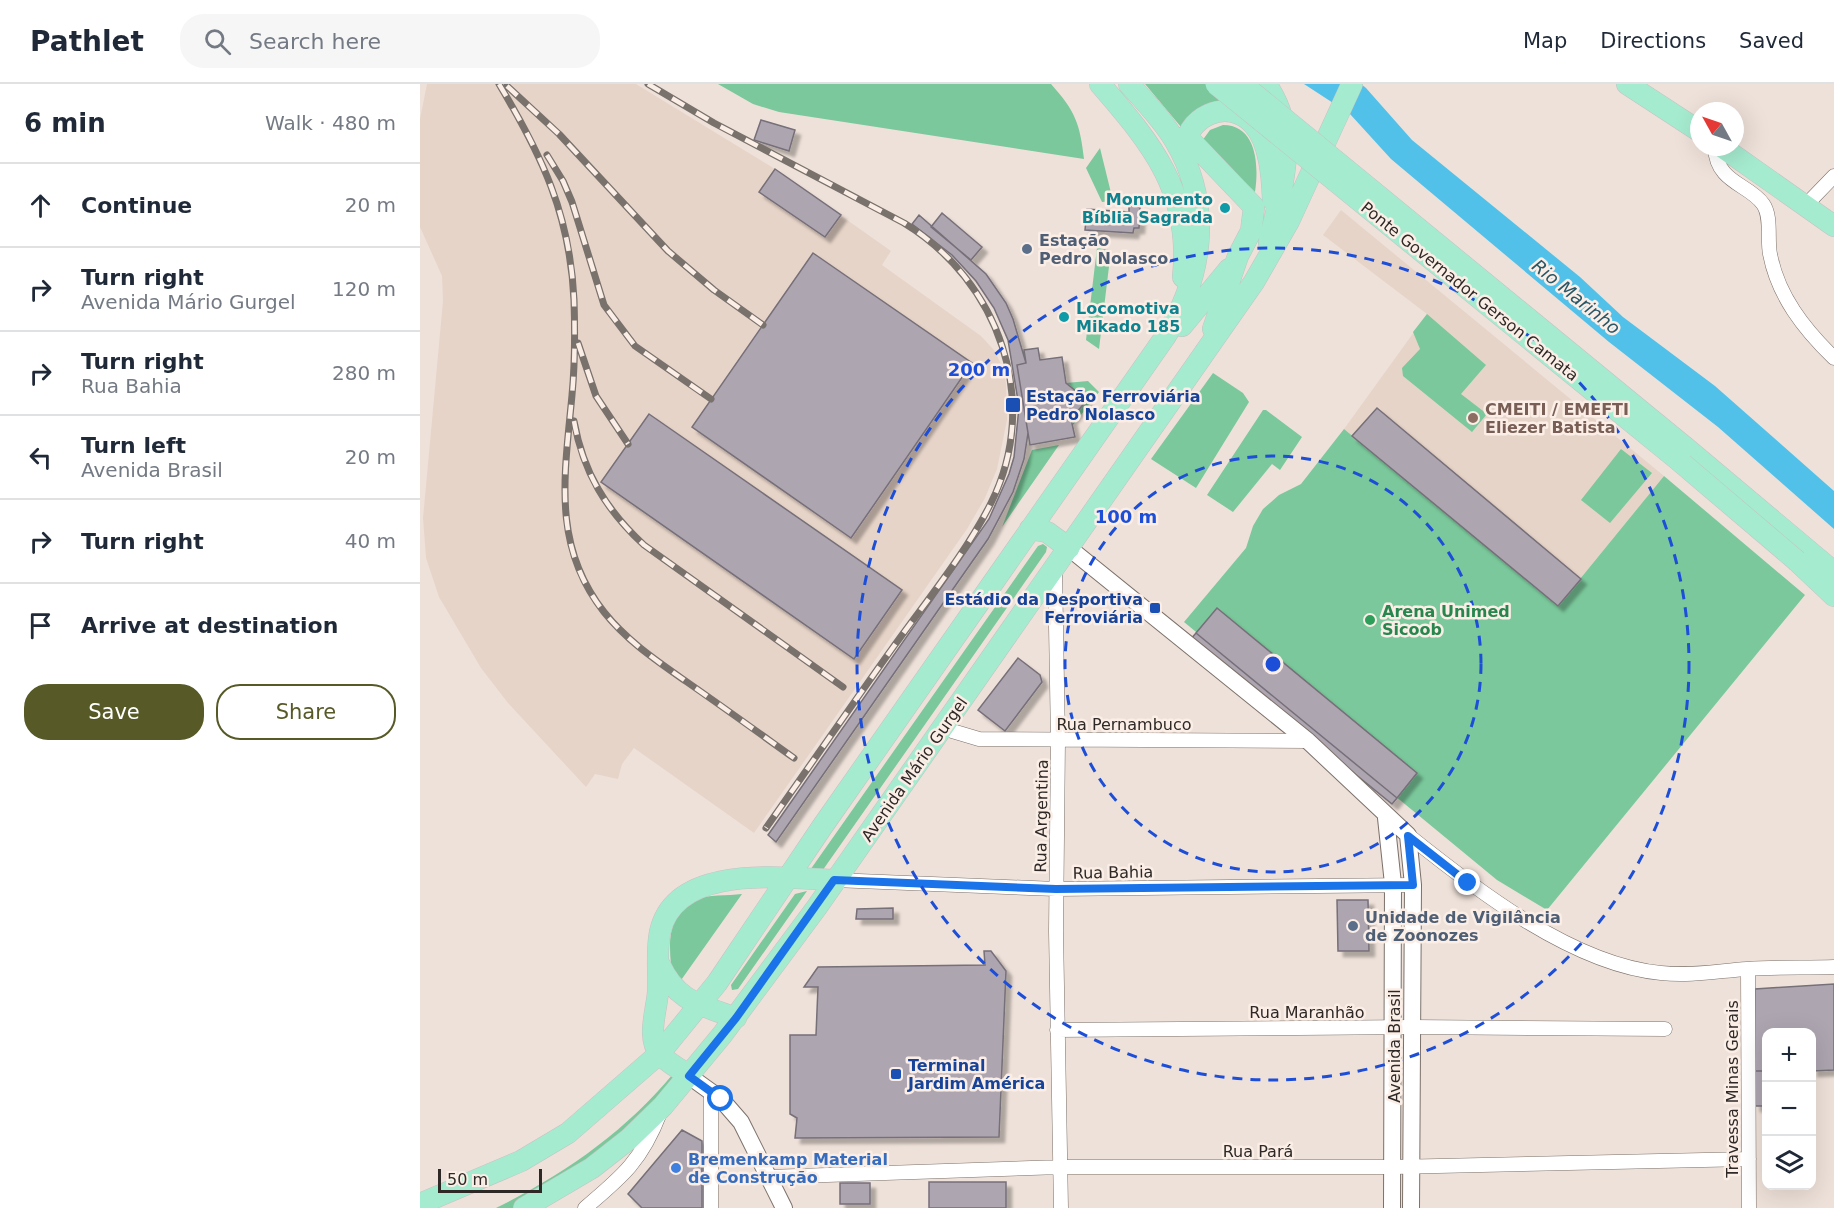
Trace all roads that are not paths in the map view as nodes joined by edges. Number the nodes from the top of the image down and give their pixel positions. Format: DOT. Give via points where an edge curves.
graph roads {
  1 [pos="1100,84"];
  2 [pos="1129,84"];
  3 [pos="1216,84"];
  4 [pos="1242,84"];
  5 [pos="1266,84"];
  6 [pos="1352,84"];
  7 [pos="1627,84"];
  8 [pos="1690,125"];
  9 [pos="1184,151"];
  10 [pos="1716,156"];
  11 [pos="1736,156"];
  12 [pos="1834,176"];
  13 [pos="1799,201"];
  14 [pos="1274,222"];
  15 [pos="1834,226"];
  16 [pos="1238,256"];
  17 [pos="1254,282"];
  18 [pos="1159,346"];
  19 [pos="1205,352"];
  20 [pos="1834,358"];
  21 [pos="1030,529"];
  22 [pos="1069,548"];
  23 [pos="1055,568"];
  24 [pos="1834,572"];
  25 [pos="1834,594"];
  26 [pos="942,728"];
  27 [pos="1058,741"];
  28 [pos="1308,741"];
  29 [pos="1386,818"];
  30 [pos="1408,836"];
  31 [pos="788,879"];
  32 [pos="834,880"];
  33 [pos="1393,884"];
  34 [pos="1413,885"];
  35 [pos="1056,889"];
  36 [pos="659,965"];
  37 [pos="1834,967"];
  38 [pos="1748,969"];
  39 [pos="700,1004"];
  40 [pos="736,1018"];
  41 [pos="1394,1027"];
  42 [pos="1413,1027"];
  43 [pos="1665,1029"];
  44 [pos="1057,1030"];
  45 [pos="659,1054"];
  46 [pos="689,1076"];
  47 [pos="711,1091"];
  48 [pos="663,1106"];
  49 [pos="1749,1160"];
  50 [pos="1413,1166"];
  51 [pos="1060,1167"];
  52 [pos="1394,1167"];
  53 [pos="768,1177"];
  54 [pos="420,1204"];
  55 [pos="524,1208"];
  56 [pos="585,1208"];
  57 [pos="711,1208"];
  58 [pos="784,1208"];
  59 [pos="1061,1208"];
  60 [pos="1392,1208"];
  61 [pos="1411,1208"];
  62 [pos="1749,1208"];
  1 -- 18 [label="main road" via="1156,152 1178,202 1184,263 1178,303"];
  2 -- 9 [label="main road"];
  3 -- 25 [label="main road, Ponte Governador Gerson Camata, bridge" via="1677,459"];
  4 -- 24 [label="main road, Ponte Governador Gerson Camata, bridge"];
  5 -- 14 [label="main road" via="1282,113 1288,143 1286,174"];
  6 -- 17 [label="main road" via="1289,221"];
  7 -- 8 [label="main road"];
  9 -- 14 [label="main road" via="1195,124 1209,114 1225,111 1248,119 1258,130 1266,151"];
  9 -- 16 [label="main road" via="1192,143 1254,207 1251,231"];
  9 -- 18 [label="main road" via="1197,201 1199,248 1191,286"];
  10 -- 20 [label="street" via="1724,172 1763,204 1779,286 1793,310"];
  11 -- 13 [label="main road"];
  12 -- 13 [label="street"];
  13 -- 15 [label="main road"];
  14 -- 17 [label="main road"];
  16 -- 18 [label="main road" via="1190,318"];
  16 -- 19 [label="main road"];
  17 -- 19 [label="main road, Avenida Mário Gurgel"];
  18 -- 21 [label="main road"];
  19 -- 22 [label="main road, Avenida Mário Gurgel"];
  21 -- 22 [label="main road" via="1047,532"];
  21 -- 31 [label="main road"];
  22 -- 23 [label="main road, Avenida Mário Gurgel"];
  22 -- 28 [label="street"];
  23 -- 26 [label="main road, Avenida Mário Gurgel"];
  23 -- 27 [label="street, Rua Argentina"];
  26 -- 27 [label="street, Rua Pernambuco" via="979,739"];
  26 -- 32 [label="main road, Avenida Mário Gurgel"];
  27 -- 28 [label="street, Rua Pernambuco"];
  27 -- 35 [label="street, Rua Argentina"];
  28 -- 29 [label="street"];
  29 -- 30 [label="street"];
  29 -- 33 [label="street, Avenida Brasil"];
  30 -- 34 [label="street, Avenida Brasil"];
  30 -- 38 [label="street" via="1468,883 1584,952 1660,974 1698,975"];
  31 -- 32 [label="main road"];
  31 -- 36 [label="main road" via="745,878 715,883 680,899 668,912 660,930"];
  31 -- 39 [label="main road"];
  32 -- 35 [label="street, Rua Bahia"];
  32 -- 40 [label="main road, Avenida Mário Gurgel"];
  33 -- 34 [label="street"];
  33 -- 35 [label="street, Rua Bahia"];
  33 -- 41 [label="street, Avenida Brasil"];
  34 -- 42 [label="street, Avenida Brasil"];
  35 -- 44 [label="street, Rua Argentina"];
  36 -- 39 [label="main road" via="674,990"];
  36 -- 45 [label="main road" via="653,1029"];
  37 -- 38 [label="street"];
  38 -- 49 [label="street, Travessa Minas Gerais"];
  39 -- 40 [label="main road"];
  39 -- 45 [label="main road"];
  40 -- 46 [label="main road, Avenida Mário Gurgel"];
  41 -- 42 [label="street, Rua Maranhão"];
  41 -- 44 [label="street, Rua Maranhão"];
  41 -- 52 [label="street, Avenida Brasil"];
  42 -- 43 [label="street, Rua Maranhão"];
  42 -- 50 [label="street, Avenida Brasil"];
  44 -- 51 [label="street, Rua Argentina"];
  45 -- 46 [label="main road"];
  45 -- 54 [label="main road" via="567,1133 521,1161"];
  46 -- 47 [label="street"];
  46 -- 48 [label="main road, Avenida Mário Gurgel"];
  47 -- 53 [label="street" via="741,1122"];
  47 -- 57 [label="street"];
  48 -- 55 [label="main road, Avenida Mário Gurgel" via="591,1168"];
  48 -- 56 [label="street" via="649,1142 626,1174"];
  49 -- 50 [label="street, Rua Pará"];
  49 -- 62 [label="street, Travessa Minas Gerais"];
  50 -- 52 [label="street, Rua Pará"];
  50 -- 61 [label="street, Avenida Brasil"];
  51 -- 52 [label="street, Rua Pará"];
  51 -- 53 [label="street, Rua Pará"];
  51 -- 59 [label="street, Rua Argentina"];
  52 -- 60 [label="street, Avenida Brasil"];
  53 -- 58 [label="street"];
}
